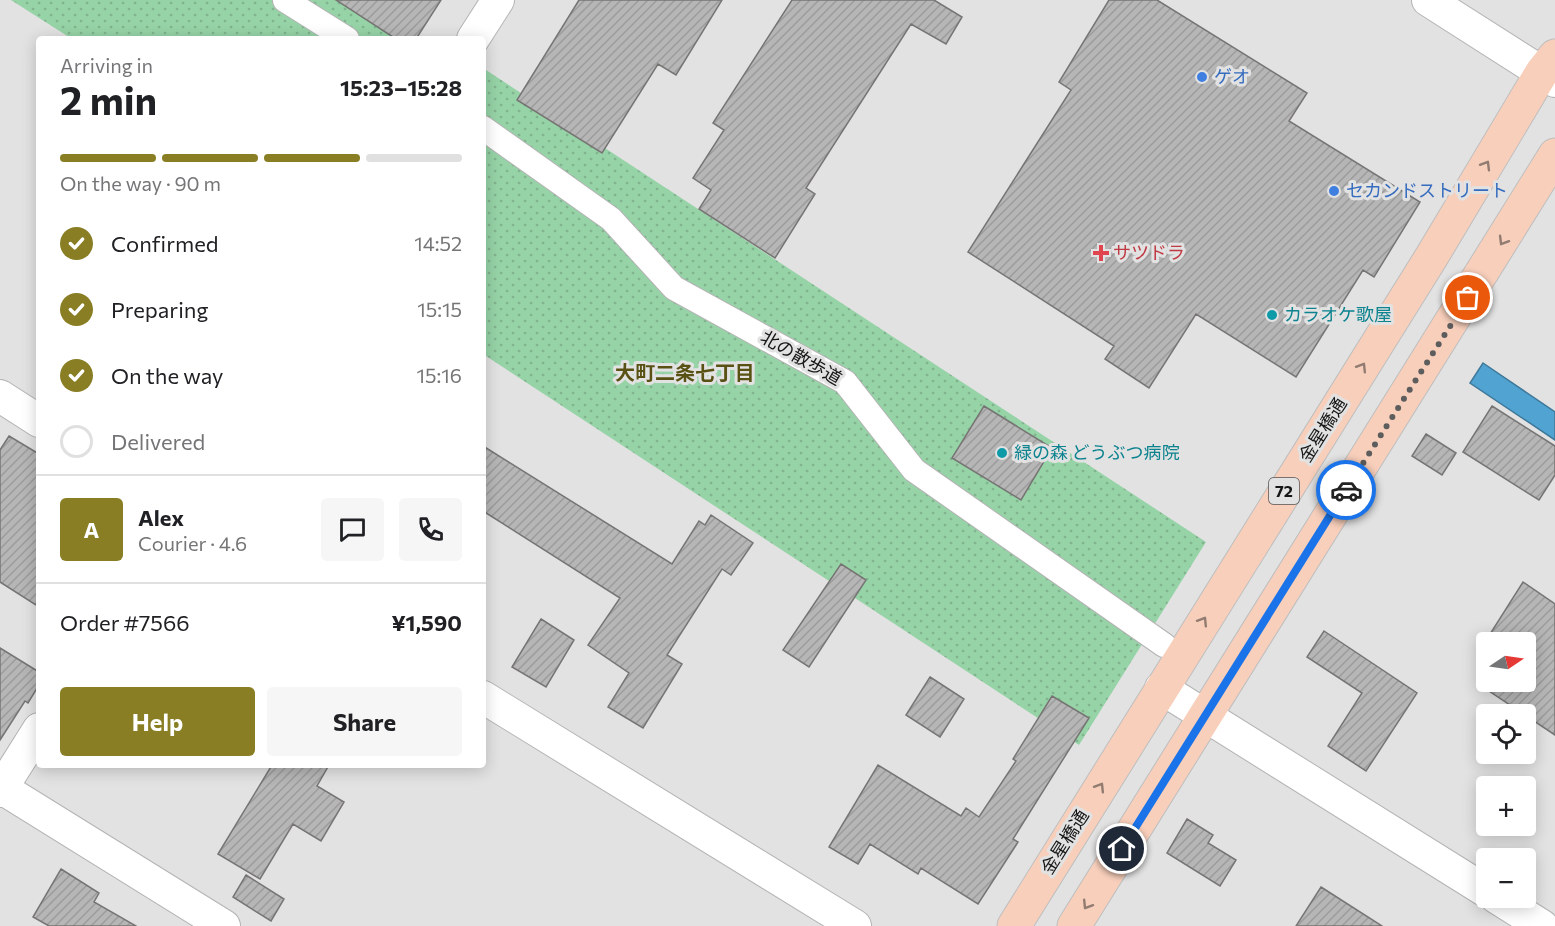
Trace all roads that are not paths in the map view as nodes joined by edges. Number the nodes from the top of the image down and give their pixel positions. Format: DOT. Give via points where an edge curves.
graph roads {
  1 [pos="285,0"];
  2 [pos="498,0"];
  3 [pos="1428,0"];
  4 [pos="342,36"];
  5 [pos="475,36"];
  6 [pos="1551,70"];
  7 [pos="486,130"];
  8 [pos="1555,155"];
  9 [pos="0,396"];
  10 [pos="36,419"];
  11 [pos="1164,645"];
  12 [pos="1161,688"];
  13 [pos="486,699"];
  14 [pos="1204,715"];
  15 [pos="36,734"];
  16 [pos="1,789"];
  17 [pos="1476,885"];
  18 [pos="1511,908"];
  19 [pos="1532,923"];
  20 [pos="224,926"];
  21 [pos="855,926"];
  22 [pos="1014,926"];
  23 [pos="1074,926"];
  1 -- 4 [label="street"];
  2 -- 5 [label="street"];
  3 -- 6 [label="street"];
  12 -- 6 [label="main road, 金星橋通 / 72, one-way"];
  7 -- 11 [label="street, 北の散歩道" via="610,219 674,288 845,382 914,470"];
  8 -- 14 [label="main road, one-way"];
  9 -- 10 [label="street"];
  12 -- 14 [label="street"];
  22 -- 12 [label="main road, 金星橋通 / 72, one-way"];
  13 -- 21 [label="street"];
  14 -- 17 [label="street"];
  14 -- 23 [label="main road, one-way"];
  15 -- 16 [label="street"];
  16 -- 20 [label="street"];
  18 -- 19 [label="street"];
}
